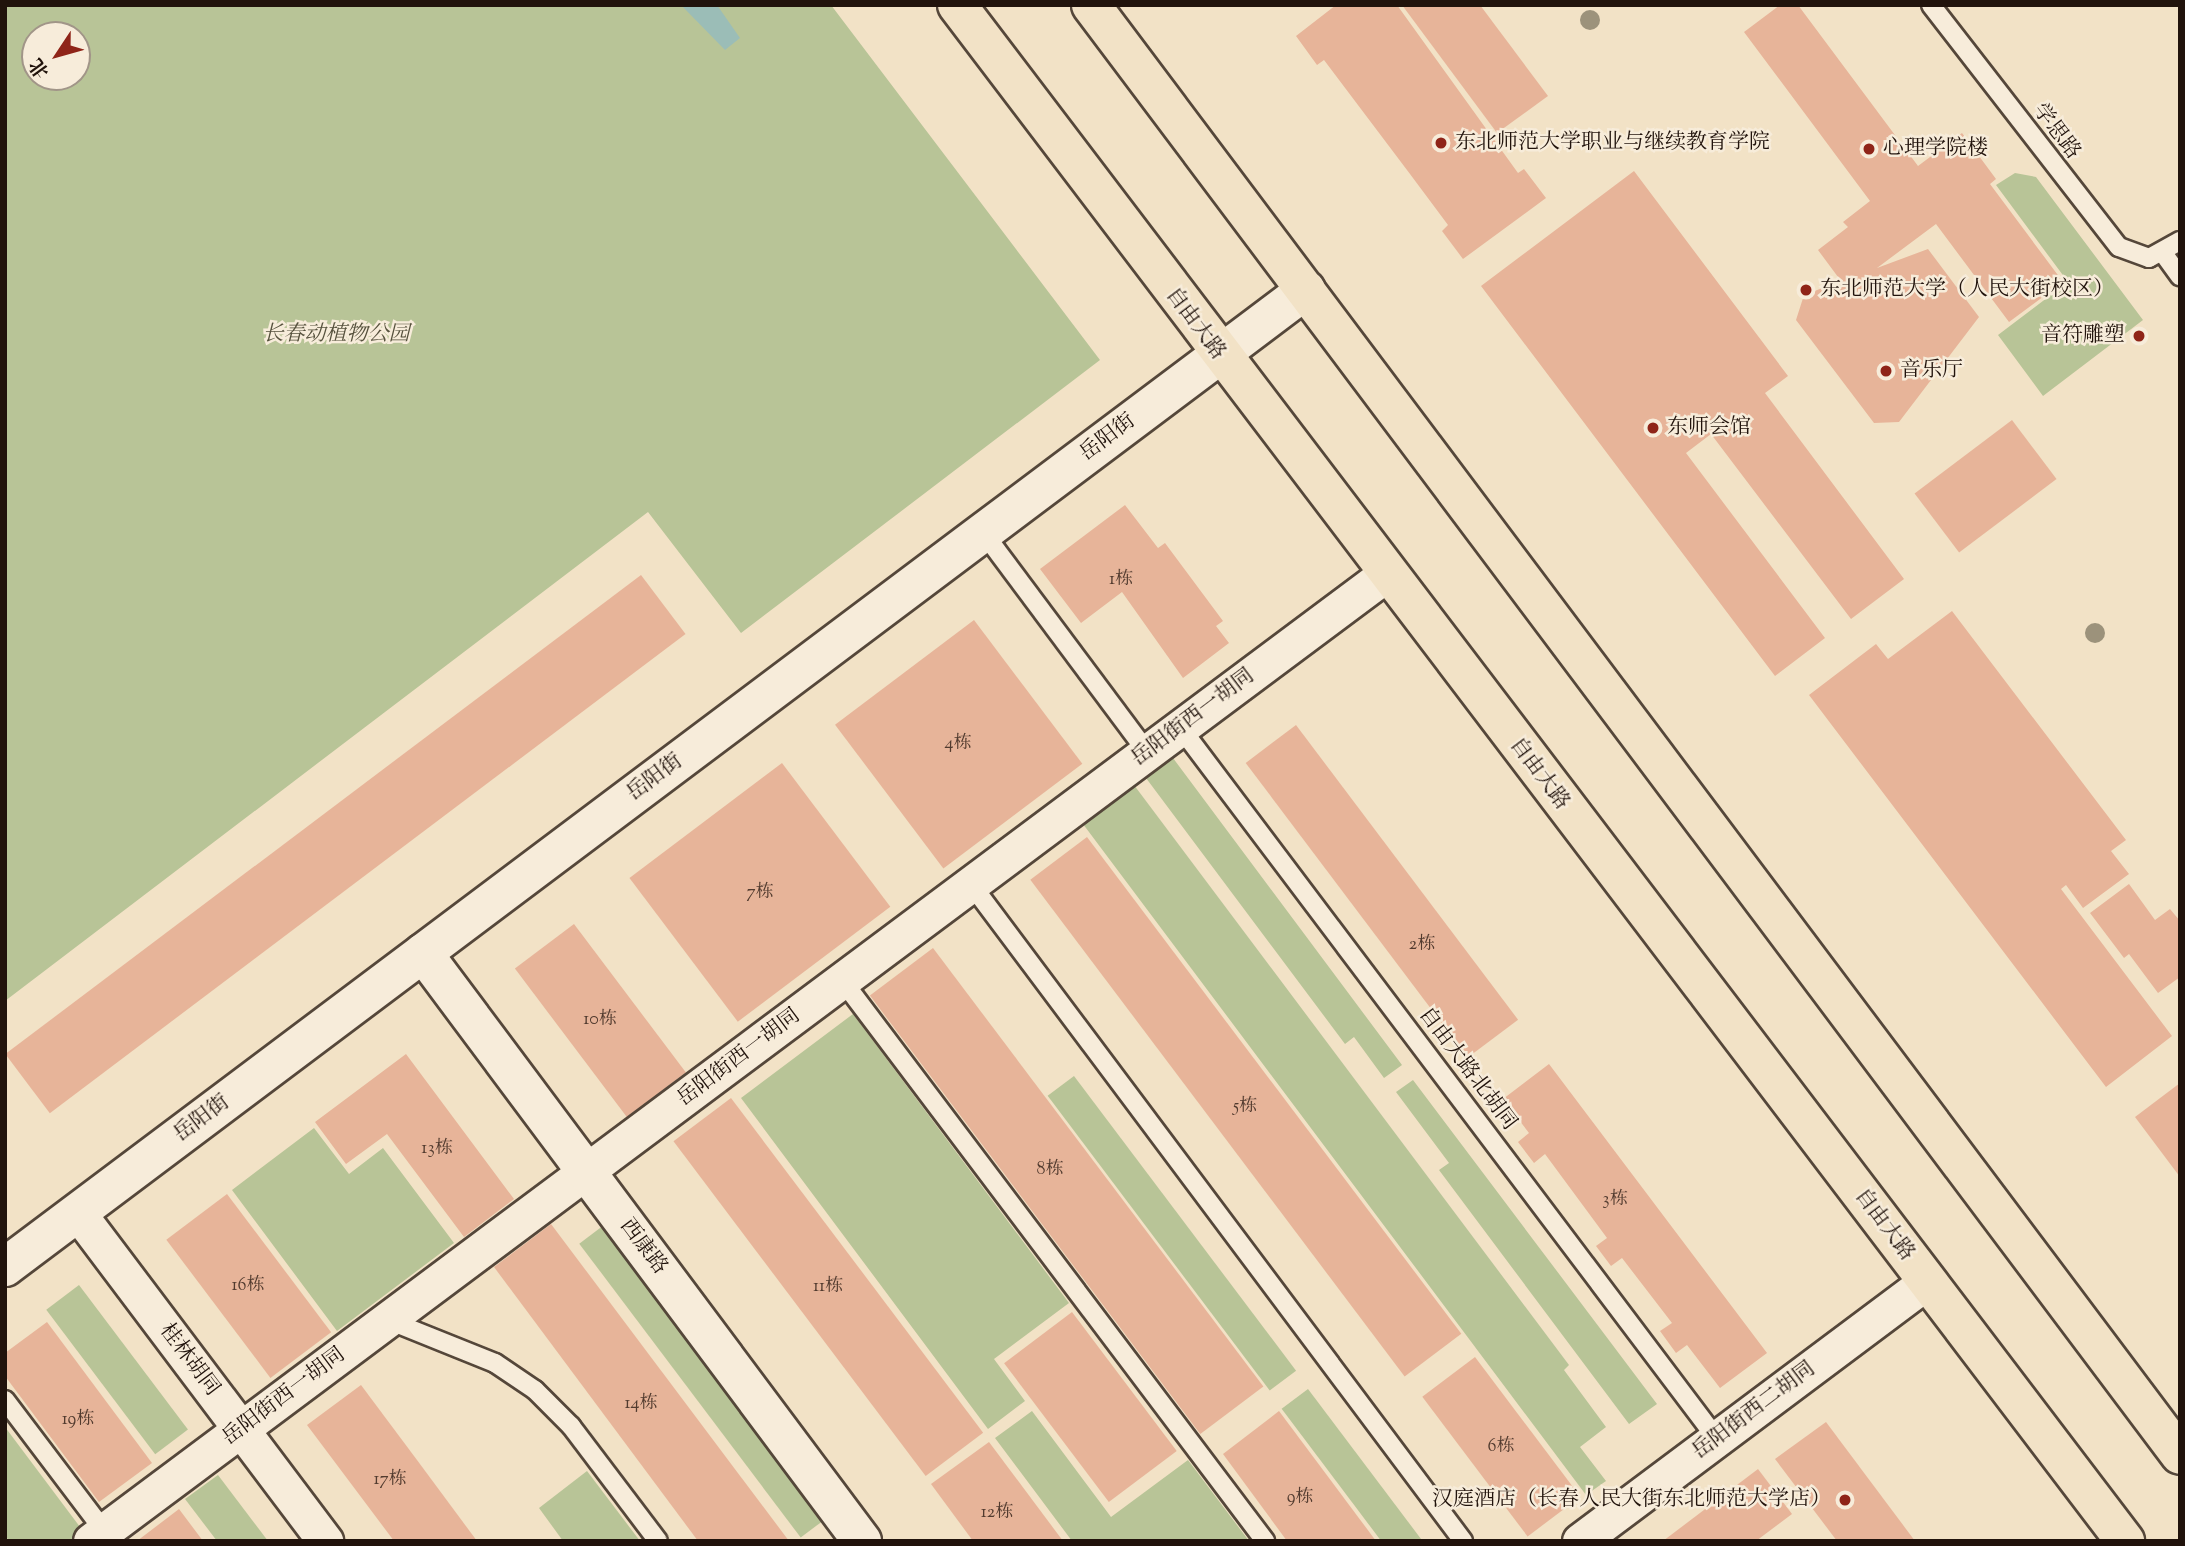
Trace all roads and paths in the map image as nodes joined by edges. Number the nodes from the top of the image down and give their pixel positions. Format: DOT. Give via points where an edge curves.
graph roads {
  1 [pos="957,5"];
  2 [pos="1091,5"];
  3 [pos="1931,5"];
  4 [pos="2180,241"];
  5 [pos="2163,253"];
  6 [pos="2180,275"];
  7 [pos="1306,290"];
  8 [pos="1219,355"];
  9 [pos="983,532"];
  10 [pos="1386,574"];
  11 [pos="1180,727"];
  12 [pos="1147,752"];
  13 [pos="971,884"];
  14 [pos="423,953"];
  15 [pos="842,980"];
  16 [pos="587,1171"];
  17 [pos="78,1213"];
  18 [pos="5,1267"];
  19 [pos="1927,1281"];
  20 [pos="388,1320"];
  21 [pos="5,1400"];
  22 [pos="241,1429"];
  23 [pos="1717,1438"];
  24 [pos="2180,1455"];
  25 [pos="98,1536"];
  26 [pos="325,1541"];
  27 [pos="658,1541"];
  28 [pos="862,1541"];
  29 [pos="1265,1541"];
  30 [pos="1463,1541"];
  31 [pos="1580,1541"];
  32 [pos="2125,1541"];
  1 -- 8 [label="main road, 自由大路"];
  2 -- 7 [label="main road"];
  3 -- 5 [label="lane, 学思路" via="2103,232 2132,254 2149,257"];
  4 -- 5 [label="lane"];
  5 -- 6 [label="lane"];
  7 -- 8 [label="street, 岳阳街"];
  7 -- 24 [label="main road"];
  8 -- 9 [label="street, 岳阳街"];
  8 -- 10 [label="main road, 自由大路"];
  9 -- 12 [label="lane"];
  9 -- 14 [label="street, 岳阳街"];
  10 -- 11 [label="street, 岳阳街西一胡同"];
  10 -- 19 [label="main road, 自由大路"];
  11 -- 12 [label="street, 岳阳街西一胡同"];
  11 -- 23 [label="lane, 自由大路北胡同"];
  12 -- 13 [label="street, 岳阳街西一胡同"];
  13 -- 15 [label="street, 岳阳街西一胡同"];
  13 -- 30 [label="lane"];
  14 -- 16 [label="street, 西康路"];
  14 -- 17 [label="street, 岳阳街"];
  15 -- 16 [label="street, 岳阳街西一胡同"];
  15 -- 29 [label="lane"];
  16 -- 20 [label="street, 岳阳街西一胡同"];
  16 -- 28 [label="street, 西康路"];
  17 -- 18 [label="street, 岳阳街"];
  17 -- 22 [label="street, 桂林胡同"];
  19 -- 23 [label="street, 岳阳街西二胡同"];
  19 -- 32 [label="main road, 自由大路"];
  20 -- 22 [label="street, 岳阳街西一胡同"];
  20 -- 27 [label="lane" via="495,1363 535,1390 571,1426"];
  21 -- 25 [label="lane"];
  22 -- 25 [label="street, 岳阳街西一胡同"];
  22 -- 26 [label="street, 桂林胡同"];
  23 -- 31 [label="street, 岳阳街西二胡同"];
}
